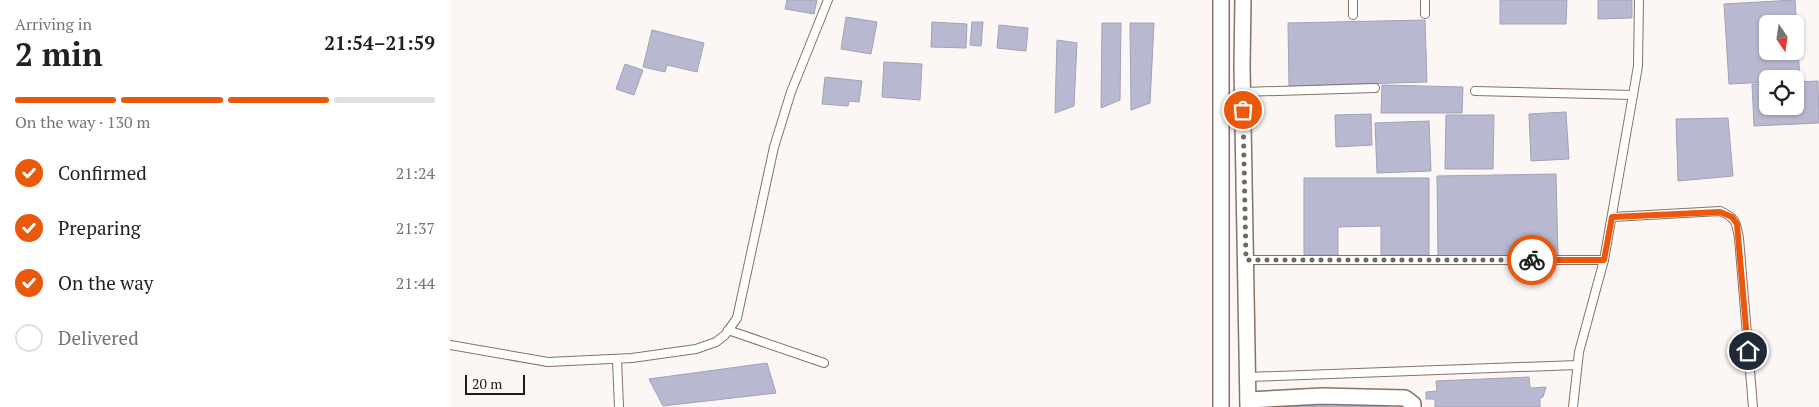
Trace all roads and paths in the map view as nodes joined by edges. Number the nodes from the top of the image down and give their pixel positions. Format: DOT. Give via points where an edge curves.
graph roads {
  1 [pos="828,0"];
  2 [pos="1221,0"];
  3 [pos="1243,0"];
  4 [pos="1353,0"];
  5 [pos="1425,0"];
  6 [pos="1640,0"];
  7 [pos="1425,14"];
  8 [pos="1353,15"];
  9 [pos="1375,88"];
  10 [pos="1475,91"];
  11 [pos="1243,92"];
  12 [pos="1633,95"];
  13 [pos="1612,217"];
  14 [pos="1246,260"];
  15 [pos="1604,260"];
  16 [pos="728,330"];
  17 [pos="450,345"];
  18 [pos="617,359"];
  19 [pos="824,363"];
  20 [pos="1577,365"];
  21 [pos="1248,377"];
  22 [pos="1248,403"];
  23 [pos="619,407"];
  24 [pos="1221,407"];
  25 [pos="1413,407"];
  26 [pos="1573,407"];
  27 [pos="1753,407"];
  1 -- 16 [label="lane" via="791,92 777,137 737,318"];
  2 -- 24 [label="street"];
  3 -- 11 [label="street"];
  4 -- 8 [label="lane"];
  5 -- 7 [label="lane"];
  6 -- 12 [label="lane" via="1638,66"];
  9 -- 11 [label="lane"];
  10 -- 12 [label="lane"];
  11 -- 14 [label="street"];
  12 -- 13 [label="lane"];
  13 -- 15 [label="lane"];
  13 -- 27 [label="lane" via="1720,212 1732,217 1737,224 1739,238"];
  14 -- 15 [label="lane"];
  14 -- 21 [label="street"];
  15 -- 20 [label="lane"];
  16 -- 18 [label="lane" via="716,342 696,349"];
  16 -- 19 [label="lane"];
  17 -- 18 [label="lane" via="548,362"];
  18 -- 23 [label="lane"];
  20 -- 21 [label="lane"];
  20 -- 26 [label="lane"];
  21 -- 22 [label="street"];
  22 -- 25 [label="street" via="1322,396 1405,398"];
}
